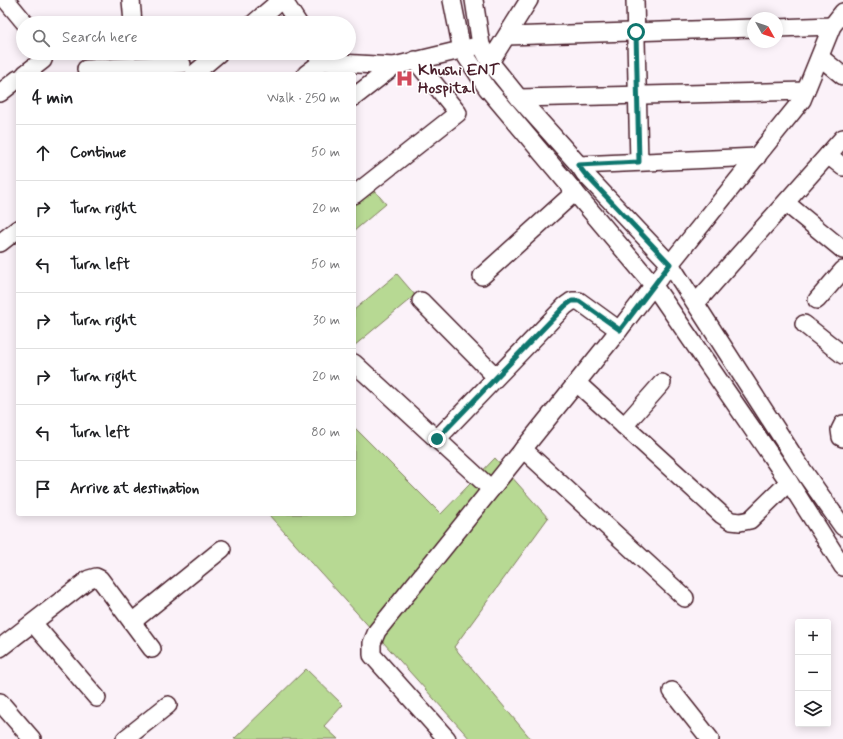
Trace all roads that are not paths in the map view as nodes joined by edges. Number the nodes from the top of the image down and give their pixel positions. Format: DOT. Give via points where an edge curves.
graph roads {
  1 [pos="6,0"];
  2 [pos="131,0"];
  3 [pos="282,0"];
  4 [pos="452,0"];
  5 [pos="474,0"];
  6 [pos="529,0"];
  7 [pos="635,0"];
  8 [pos="843,12"];
  9 [pos="19,16"];
  10 [pos="132,16"];
  11 [pos="263,16"];
  12 [pos="293,16"];
  13 [pos="832,26"];
  14 [pos="747,28"];
  15 [pos="783,28"];
  16 [pos="636,32"];
  17 [pos="507,36"];
  18 [pos="481,45"];
  19 [pos="462,50"];
  20 [pos="820,57"];
  21 [pos="43,60"];
  22 [pos="136,60"];
  23 [pos="205,60"];
  24 [pos="317,60"];
  25 [pos="344,60"];
  26 [pos="414,60"];
  27 [pos="490,62"];
  28 [pos="394,66"];
  29 [pos="188,69"];
  30 [pos="86,70"];
  31 [pos="28,72"];
  32 [pos="308,72"];
  33 [pos="843,76"];
  34 [pos="16,81"];
  35 [pos="806,90"];
  36 [pos="0,93"];
  37 [pos="356,95"];
  38 [pos="638,95"];
  39 [pos="519,98"];
  40 [pos="843,138"];
  41 [pos="828,155"];
  42 [pos="757,157"];
  43 [pos="639,162"];
  44 [pos="578,165"];
  45 [pos="843,167"];
  46 [pos="575,192"];
  47 [pos="356,193"];
  48 [pos="786,203"];
  49 [pos="16,231"];
  50 [pos="0,243"];
  51 [pos="843,250"];
  52 [pos="670,264"];
  53 [pos="843,270"];
  54 [pos="482,276"];
  55 [pos="654,286"];
  56 [pos="817,300"];
  57 [pos="420,301"];
  58 [pos="696,303"];
  59 [pos="804,324"];
  60 [pos="620,330"];
  61 [pos="843,354"];
  62 [pos="356,365"];
  63 [pos="496,378"];
  64 [pos="577,383"];
  65 [pos="662,384"];
  66 [pos="843,424"];
  67 [pos="624,426"];
  68 [pos="843,438"];
  69 [pos="437,439"];
  70 [pos="523,449"];
  71 [pos="789,482"];
  72 [pos="491,489"];
  73 [pos="843,527"];
  74 [pos="222,549"];
  75 [pos="843,567"];
  76 [pos="685,598"];
  77 [pos="132,622"];
  78 [pos="33,623"];
  79 [pos="0,648"];
  80 [pos="152,649"];
  81 [pos="672,691"];
  82 [pos="97,698"];
  83 [pos="0,702"];
  84 [pos="168,705"];
  85 [pos="32,739"];
  86 [pos="125,739"];
  87 [pos="447,739"];
  88 [pos="710,739"];
  1 -- 9 [label="street"];
  2 -- 10 [label="street"];
  3 -- 11 [label="street"];
  3 -- 12 [label="street"];
  4 -- 19 [label="street"];
  5 -- 18 [label="street"];
  6 -- 17 [label="street"];
  7 -- 16 [label="street"];
  8 -- 13 [label="street"];
  13 -- 15 [label="street"];
  13 -- 20 [label="street"];
  14 -- 16 [label="street"];
  16 -- 17 [label="street"];
  16 -- 38 [label="street"];
  17 -- 27 [label="street"];
  18 -- 19 [label="street"];
  18 -- 27 [label="street"];
  19 -- 26 [label="street"];
  19 -- 46 [label="street" via="496,99"];
  20 -- 33 [label="street"];
  20 -- 35 [label="street"];
  21 -- 31 [label="street"];
  22 -- 29 [label="street"];
  22 -- 30 [label="street"];
  23 -- 29 [label="street"];
  24 -- 32 [label="street"];
  25 -- 28 [label="street"];
  26 -- 28 [label="street"];
  26 -- 47 [label="street" via="458,113"];
  27 -- 39 [label="street"];
  28 -- 37 [label="street"];
  34 -- 36 [label="street"];
  35 -- 38 [label="street"];
  35 -- 42 [label="street" via="802,100"];
  38 -- 39 [label="street"];
  38 -- 43 [label="street"];
  39 -- 44 [label="street"];
  40 -- 41 [label="street"];
  41 -- 45 [label="street"];
  41 -- 48 [label="street"];
  42 -- 43 [label="street"];
  42 -- 52 [label="street"];
  43 -- 44 [label="street"];
  44 -- 52 [label="street"];
  46 -- 54 [label="street"];
  46 -- 55 [label="street"];
  48 -- 51 [label="street"];
  48 -- 58 [label="street"];
  49 -- 50 [label="street"];
  52 -- 55 [label="street"];
  52 -- 58 [label="street"];
  53 -- 56 [label="street"];
  55 -- 60 [label="street"];
  55 -- 71 [label="street"];
  57 -- 63 [label="street"];
  58 -- 73 [label="street" via="802,469"];
  59 -- 61 [label="street"];
  60 -- 63 [label="street" via="579,301 572,301"];
  60 -- 64 [label="street"];
  62 -- 69 [label="street"];
  63 -- 69 [label="street"];
  64 -- 67 [label="street"];
  64 -- 70 [label="street"];
  65 -- 67 [label="street"];
  66 -- 68 [label="street" via="840,430"];
  67 -- 71 [label="street" via="722,516 731,521 750,520"];
  69 -- 72 [label="street"];
  70 -- 72 [label="street"];
  70 -- 76 [label="street"];
  71 -- 75 [label="street"];
  72 -- 87 [label="street" via="377,631 372,643 372,655"];
  74 -- 77 [label="street"];
  77 -- 78 [label="street" via="96,577 89,579"];
  77 -- 80 [label="street"];
  78 -- 79 [label="street"];
  78 -- 82 [label="street"];
  81 -- 88 [label="street"];
  83 -- 85 [label="street"];
  84 -- 86 [label="street"];
}
